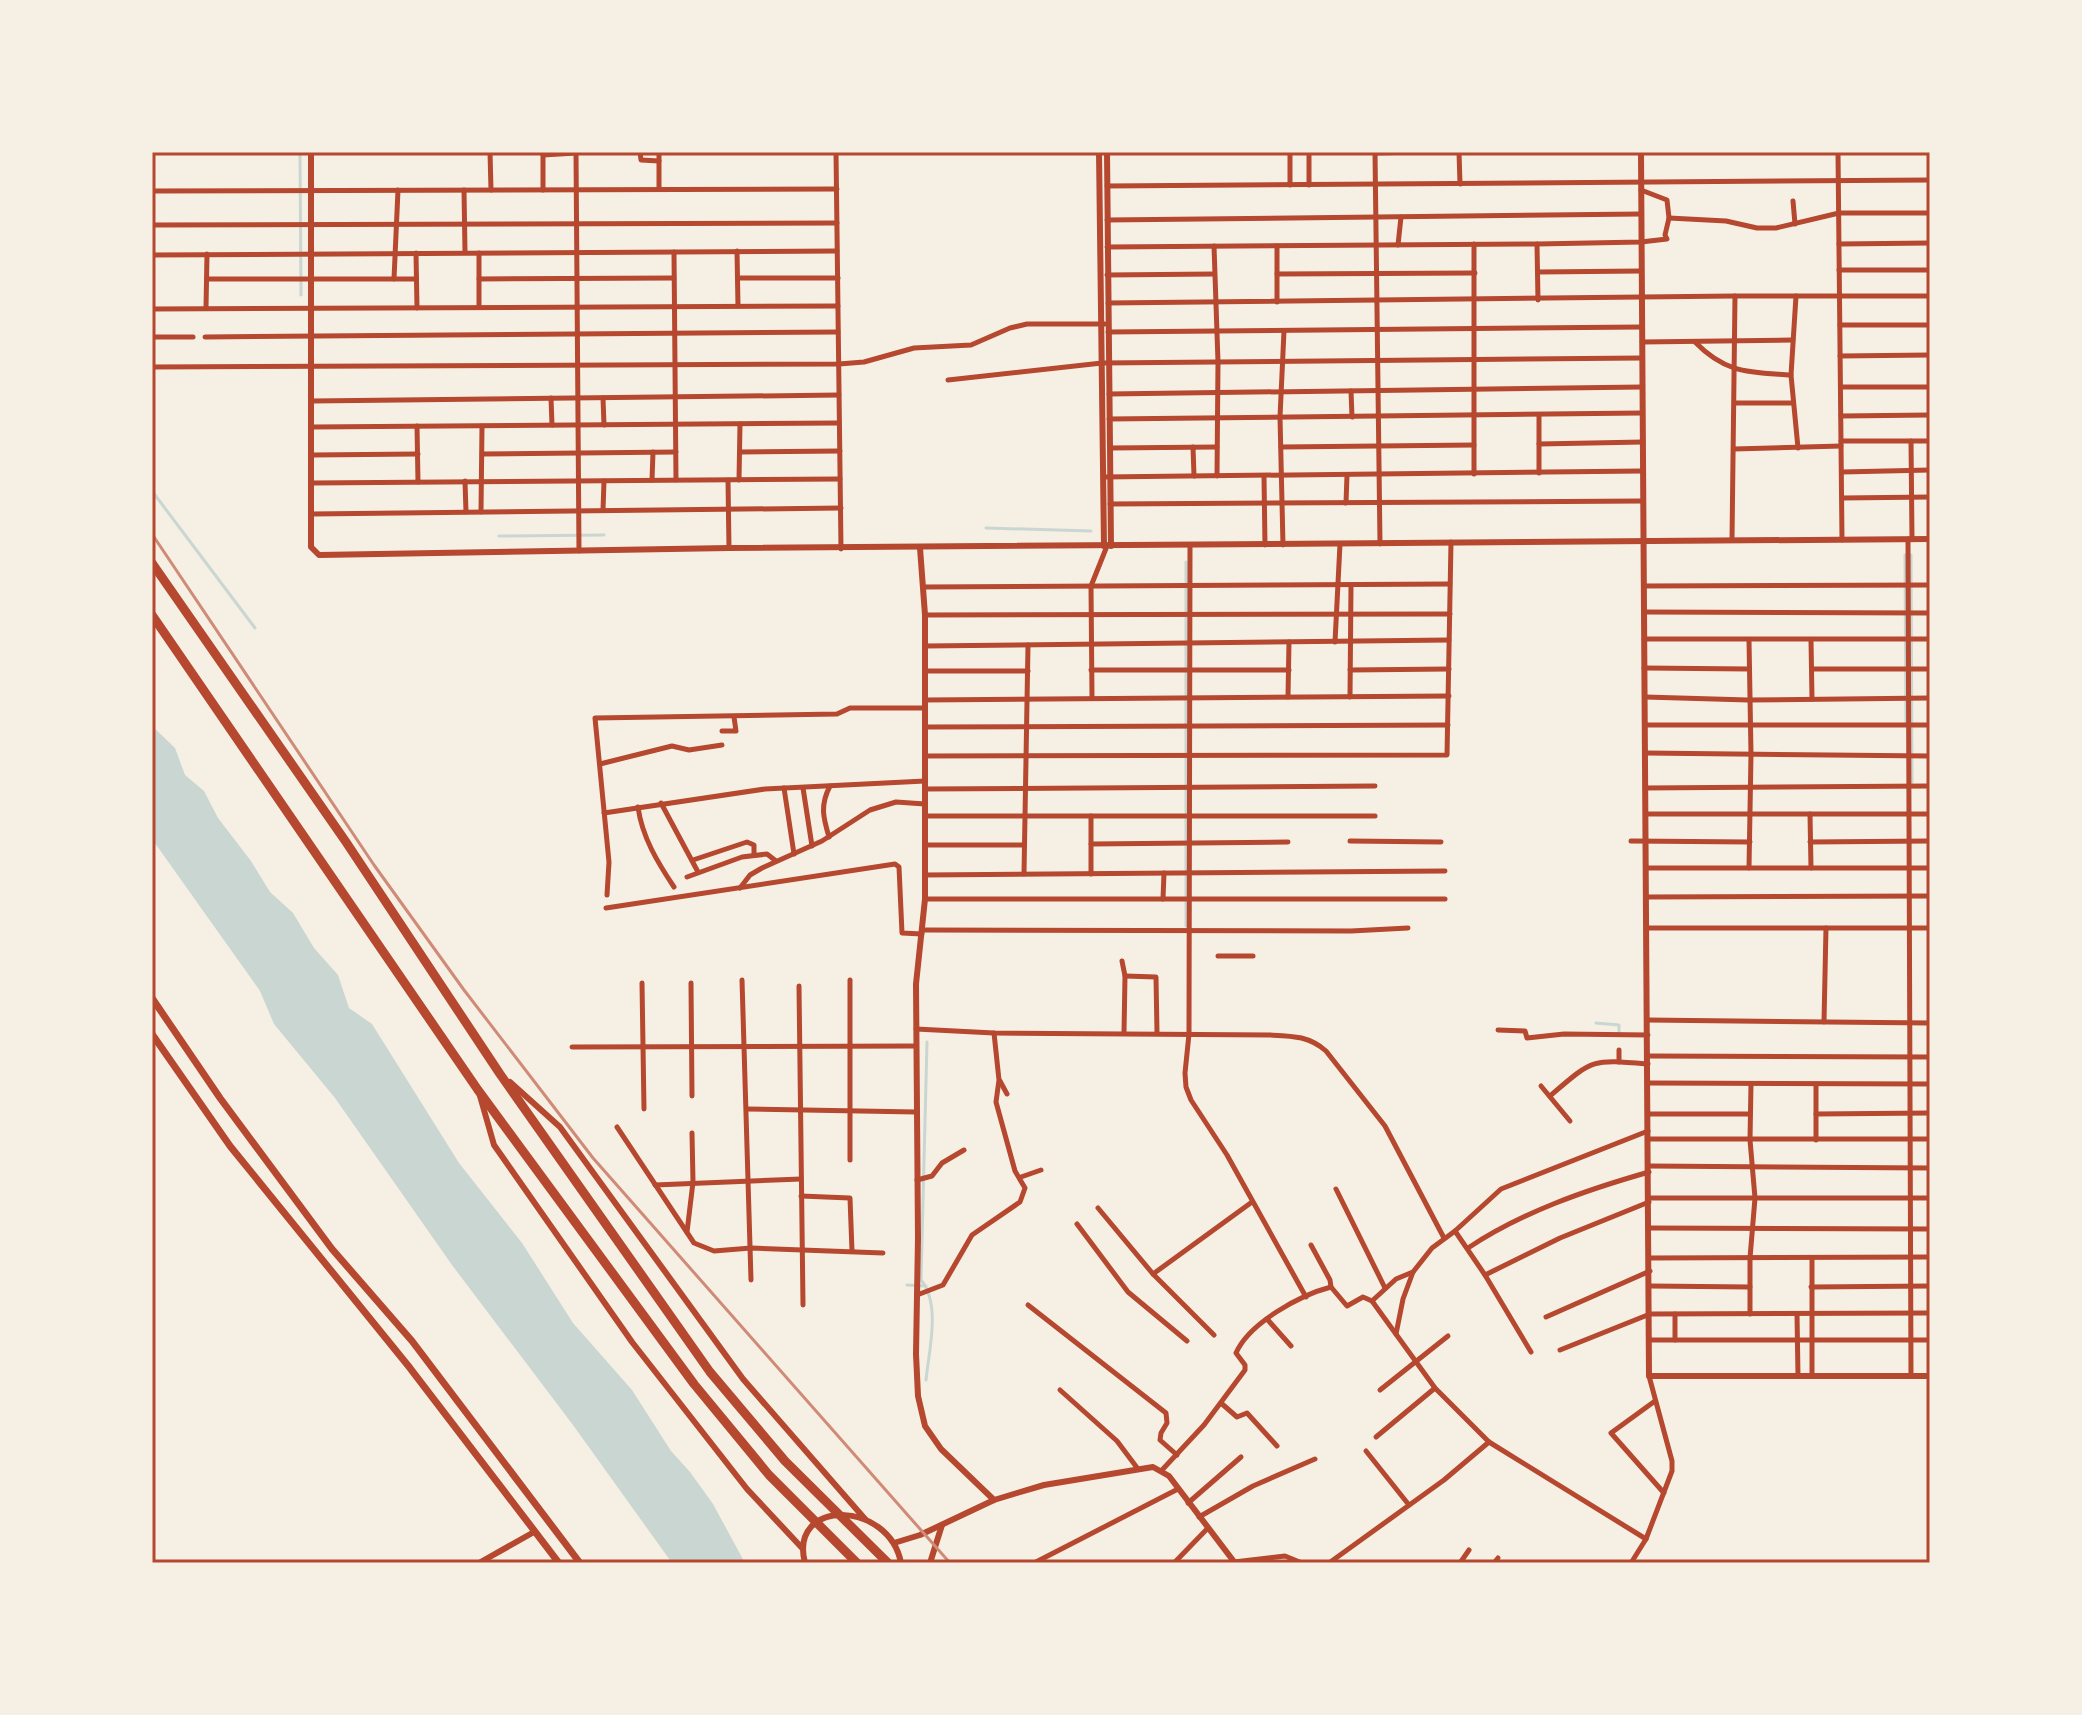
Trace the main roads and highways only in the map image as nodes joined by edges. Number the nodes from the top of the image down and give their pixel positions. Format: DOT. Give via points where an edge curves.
graph roads {
  1 [pos="152,563"];
  2 [pos="152,615"];
  3 [pos="152,998"];
  4 [pos="152,1034"];
  5 [pos="424,1356"];
  6 [pos="410,1368"];
  7 [pos="559,1563"];
  8 [pos="580,1563"];
  9 [pos="857,1563"];
  10 [pos="888,1563"];
  1 -- 10 [label="highway" via="710,1372 785,1461"];
  2 -- 9 [label="highway" via="478,1090 694,1384 769,1475"];
  3 -- 5 [label="main road" via="332,1249"];
  4 -- 6 [label="main road" via="230,1146"];
  5 -- 6 [label="main road"];
  5 -- 8 [label="main road"];
  6 -- 7 [label="main road"];
}
